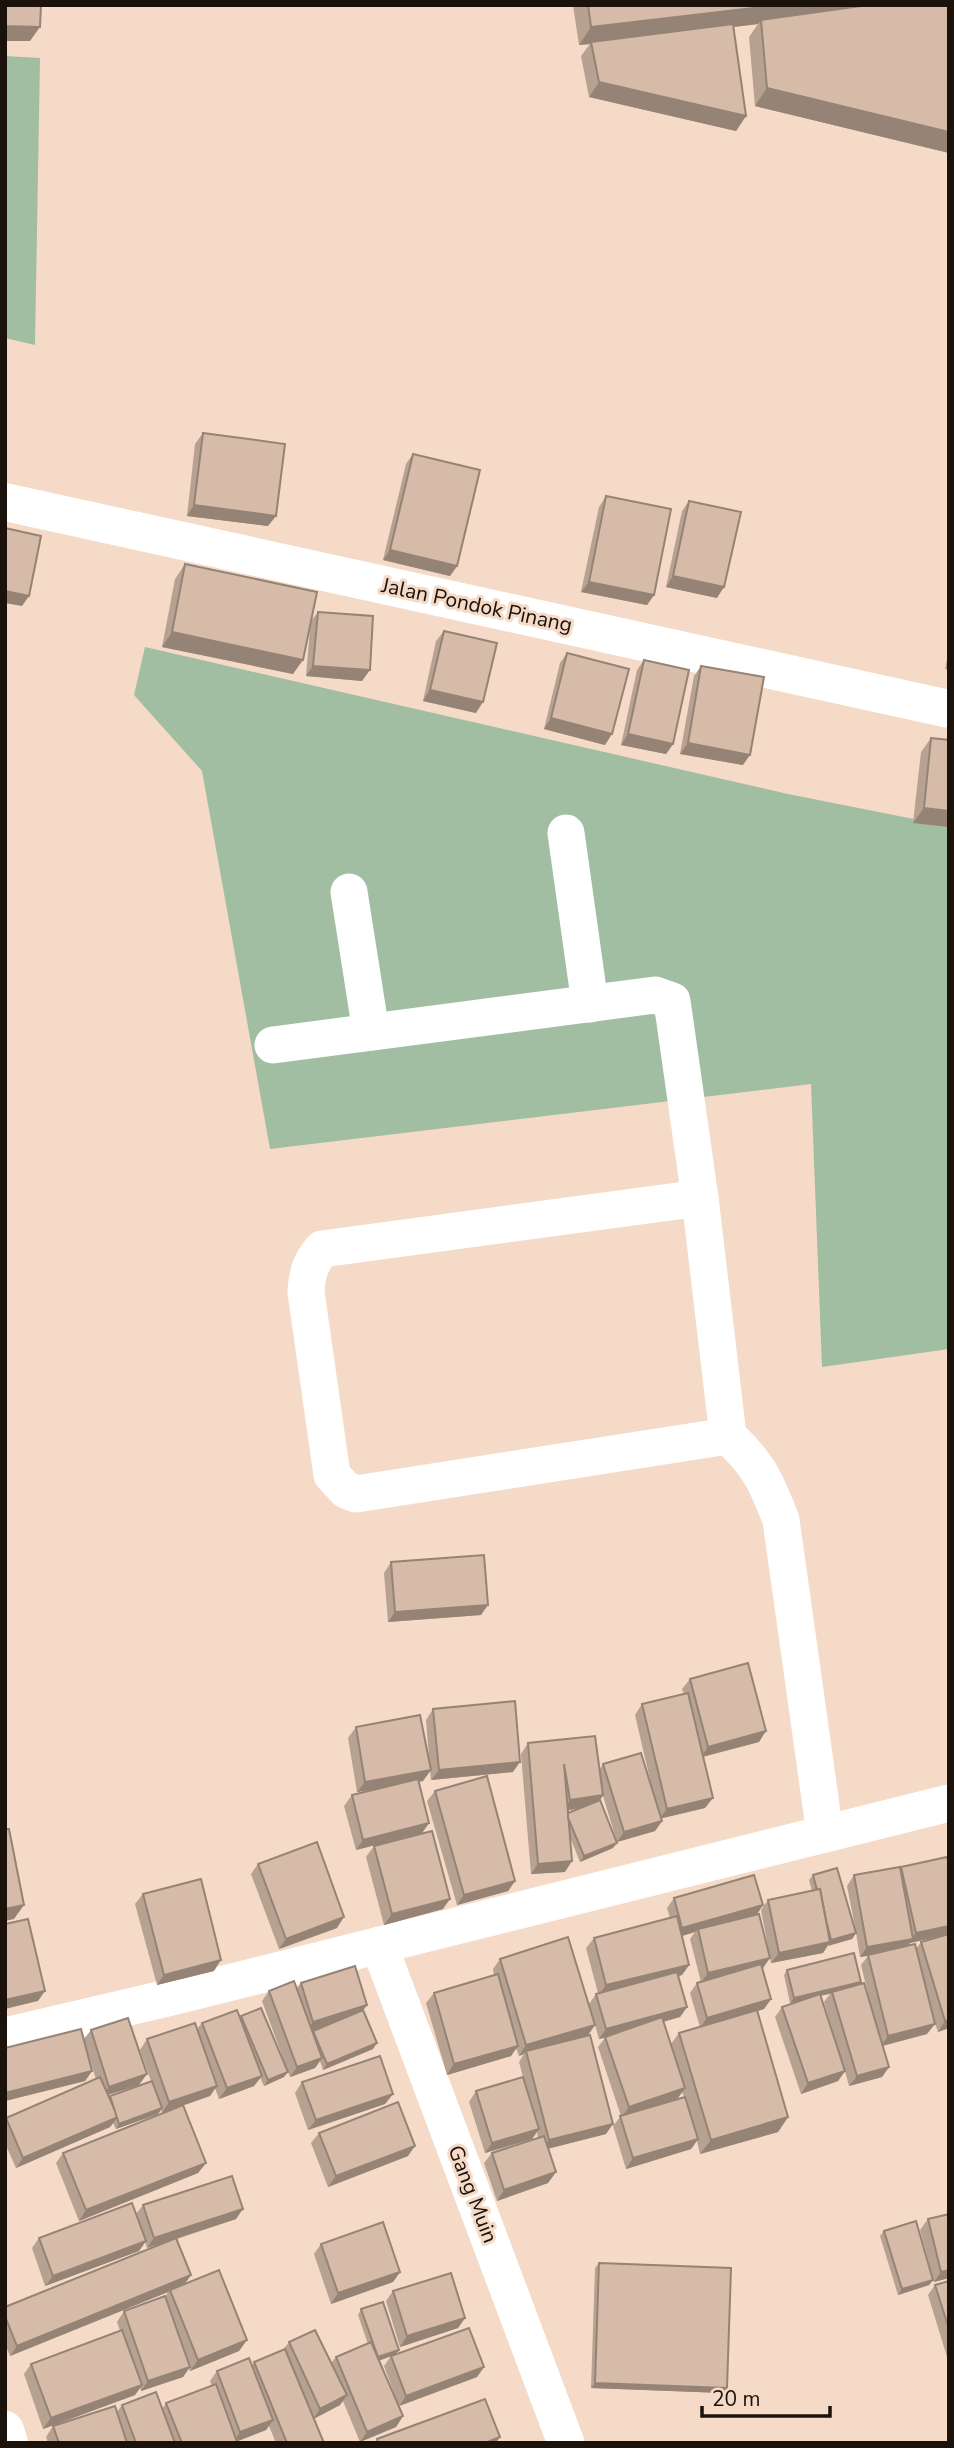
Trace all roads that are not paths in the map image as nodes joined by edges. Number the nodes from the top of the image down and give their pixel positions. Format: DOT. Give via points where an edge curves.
graph roads {
  1 [pos="5,502"];
  2 [pos="949,709"];
  3 [pos="566,833"];
  4 [pos="349,892"];
  5 [pos="590,1004"];
  6 [pos="371,1032"];
  7 [pos="273,1045"];
  8 [pos="700,1198"];
  9 [pos="728,1436"];
  10 [pos="949,1802"];
  11 [pos="825,1835"];
  12 [pos="379,1945"];
  13 [pos="5,2036"];
  14 [pos="5,2430"];
  15 [pos="9,2443"];
  16 [pos="566,2443"];
  1 -- 2 [label="street, Jalan Pondok Pinang"];
  3 -- 5 [label="street"];
  4 -- 6 [label="street"];
  5 -- 6 [label="street"];
  5 -- 8 [label="street" via="655,995 672,1001"];
  6 -- 7 [label="street"];
  8 -- 9 [label="street"];
  8 -- 9 [label="street" via="322,1250 313,1259 306,1292 332,1475 356,1494"];
  9 -- 11 [label="street" via="749,1455 766,1481 781,1520"];
  10 -- 11 [label="street"];
  11 -- 12 [label="street"];
  12 -- 13 [label="street"];
  12 -- 16 [label="street, Gang Muin"];
  14 -- 15 [label="street"];
}
